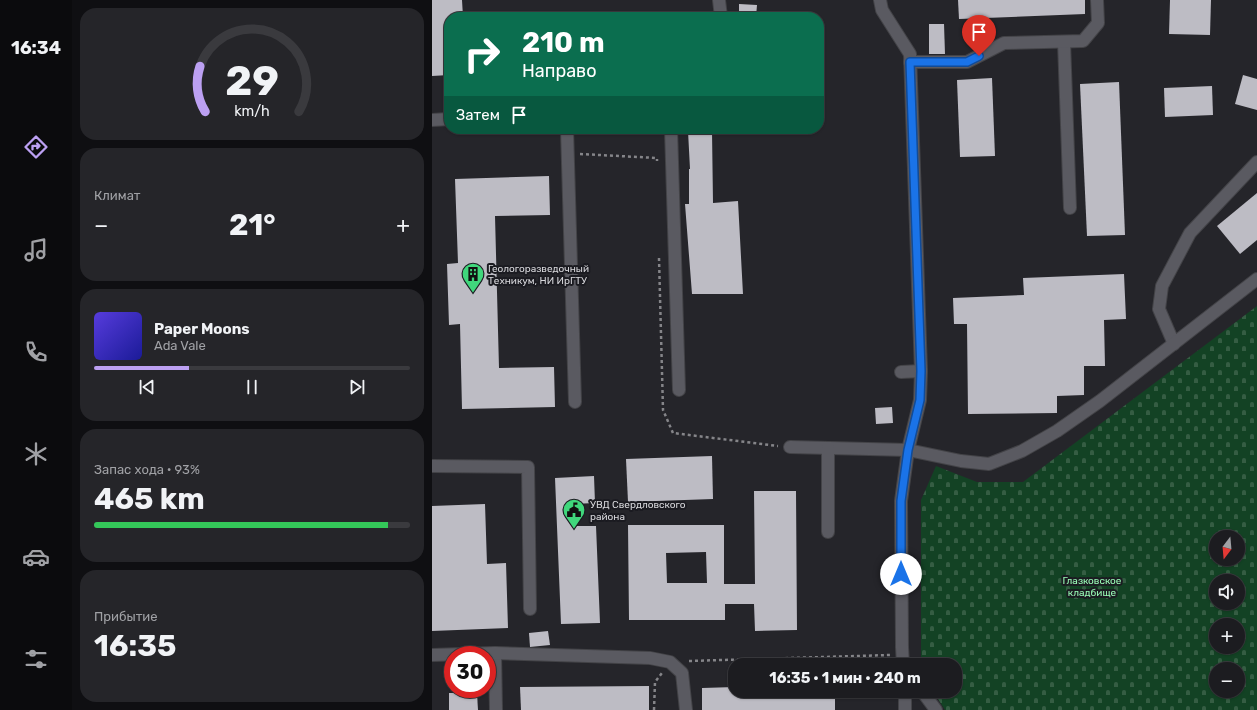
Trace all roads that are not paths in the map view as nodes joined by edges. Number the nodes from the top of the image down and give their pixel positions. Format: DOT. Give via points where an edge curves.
graph roads {
  1 [pos="719,0"];
  2 [pos="880,0"];
  3 [pos="1098,0"];
  4 [pos="720,12"];
  5 [pos="1064,42"];
  6 [pos="910,62"];
  7 [pos="444,119"];
  8 [pos="432,120"];
  9 [pos="567,134"];
  10 [pos="671,134"];
  11 [pos="1257,162"];
  12 [pos="1070,208"];
  13 [pos="1257,279"];
  14 [pos="1174,344"];
  15 [pos="921,371"];
  16 [pos="901,372"];
  17 [pos="679,390"];
  18 [pos="575,402"];
  19 [pos="790,447"];
  20 [pos="828,448"];
  21 [pos="908,450"];
  22 [pos="432,466"];
  23 [pos="828,532"];
  24 [pos="530,609"];
  25 [pos="496,653"];
  26 [pos="432,654"];
  27 [pos="444,654"];
  28 [pos="903,658"];
  29 [pos="496,698"];
  30 [pos="905,698"];
  31 [pos="927,698"];
  32 [pos="496,710"];
  33 [pos="686,710"];
  34 [pos="905,710"];
  35 [pos="936,710"];
  1 -- 4 [label="street"];
  2 -- 6 [label="street" via="882,10 910,54"];
  3 -- 5 [label="street" via="1098,22 1083,41"];
  5 -- 6 [label="street" via="1004,43 967,62"];
  5 -- 12 [label="street"];
  6 -- 15 [label="street"];
  7 -- 8 [label="street"];
  9 -- 18 [label="street"];
  10 -- 17 [label="street"];
  11 -- 14 [label="street" via="1190,233 1162,286 1159,309"];
  13 -- 14 [label="street"];
  14 -- 21 [label="street" via="1100,401 1057,431 1022,451 988,464"];
  15 -- 16 [label="street"];
  15 -- 21 [label="street" via="920,400"];
  19 -- 20 [label="street"];
  20 -- 21 [label="street"];
  20 -- 23 [label="street"];
  21 -- 28 [label="street" via="901,501"];
  22 -- 24 [label="street" via="528,467"];
  25 -- 33 [label="street" via="650,658 670,662 682,672"];
  26 -- 27 [label="street"];
  29 -- 32 [label="street"];
  30 -- 34 [label="street"];
  31 -- 35 [label="street"];
}
